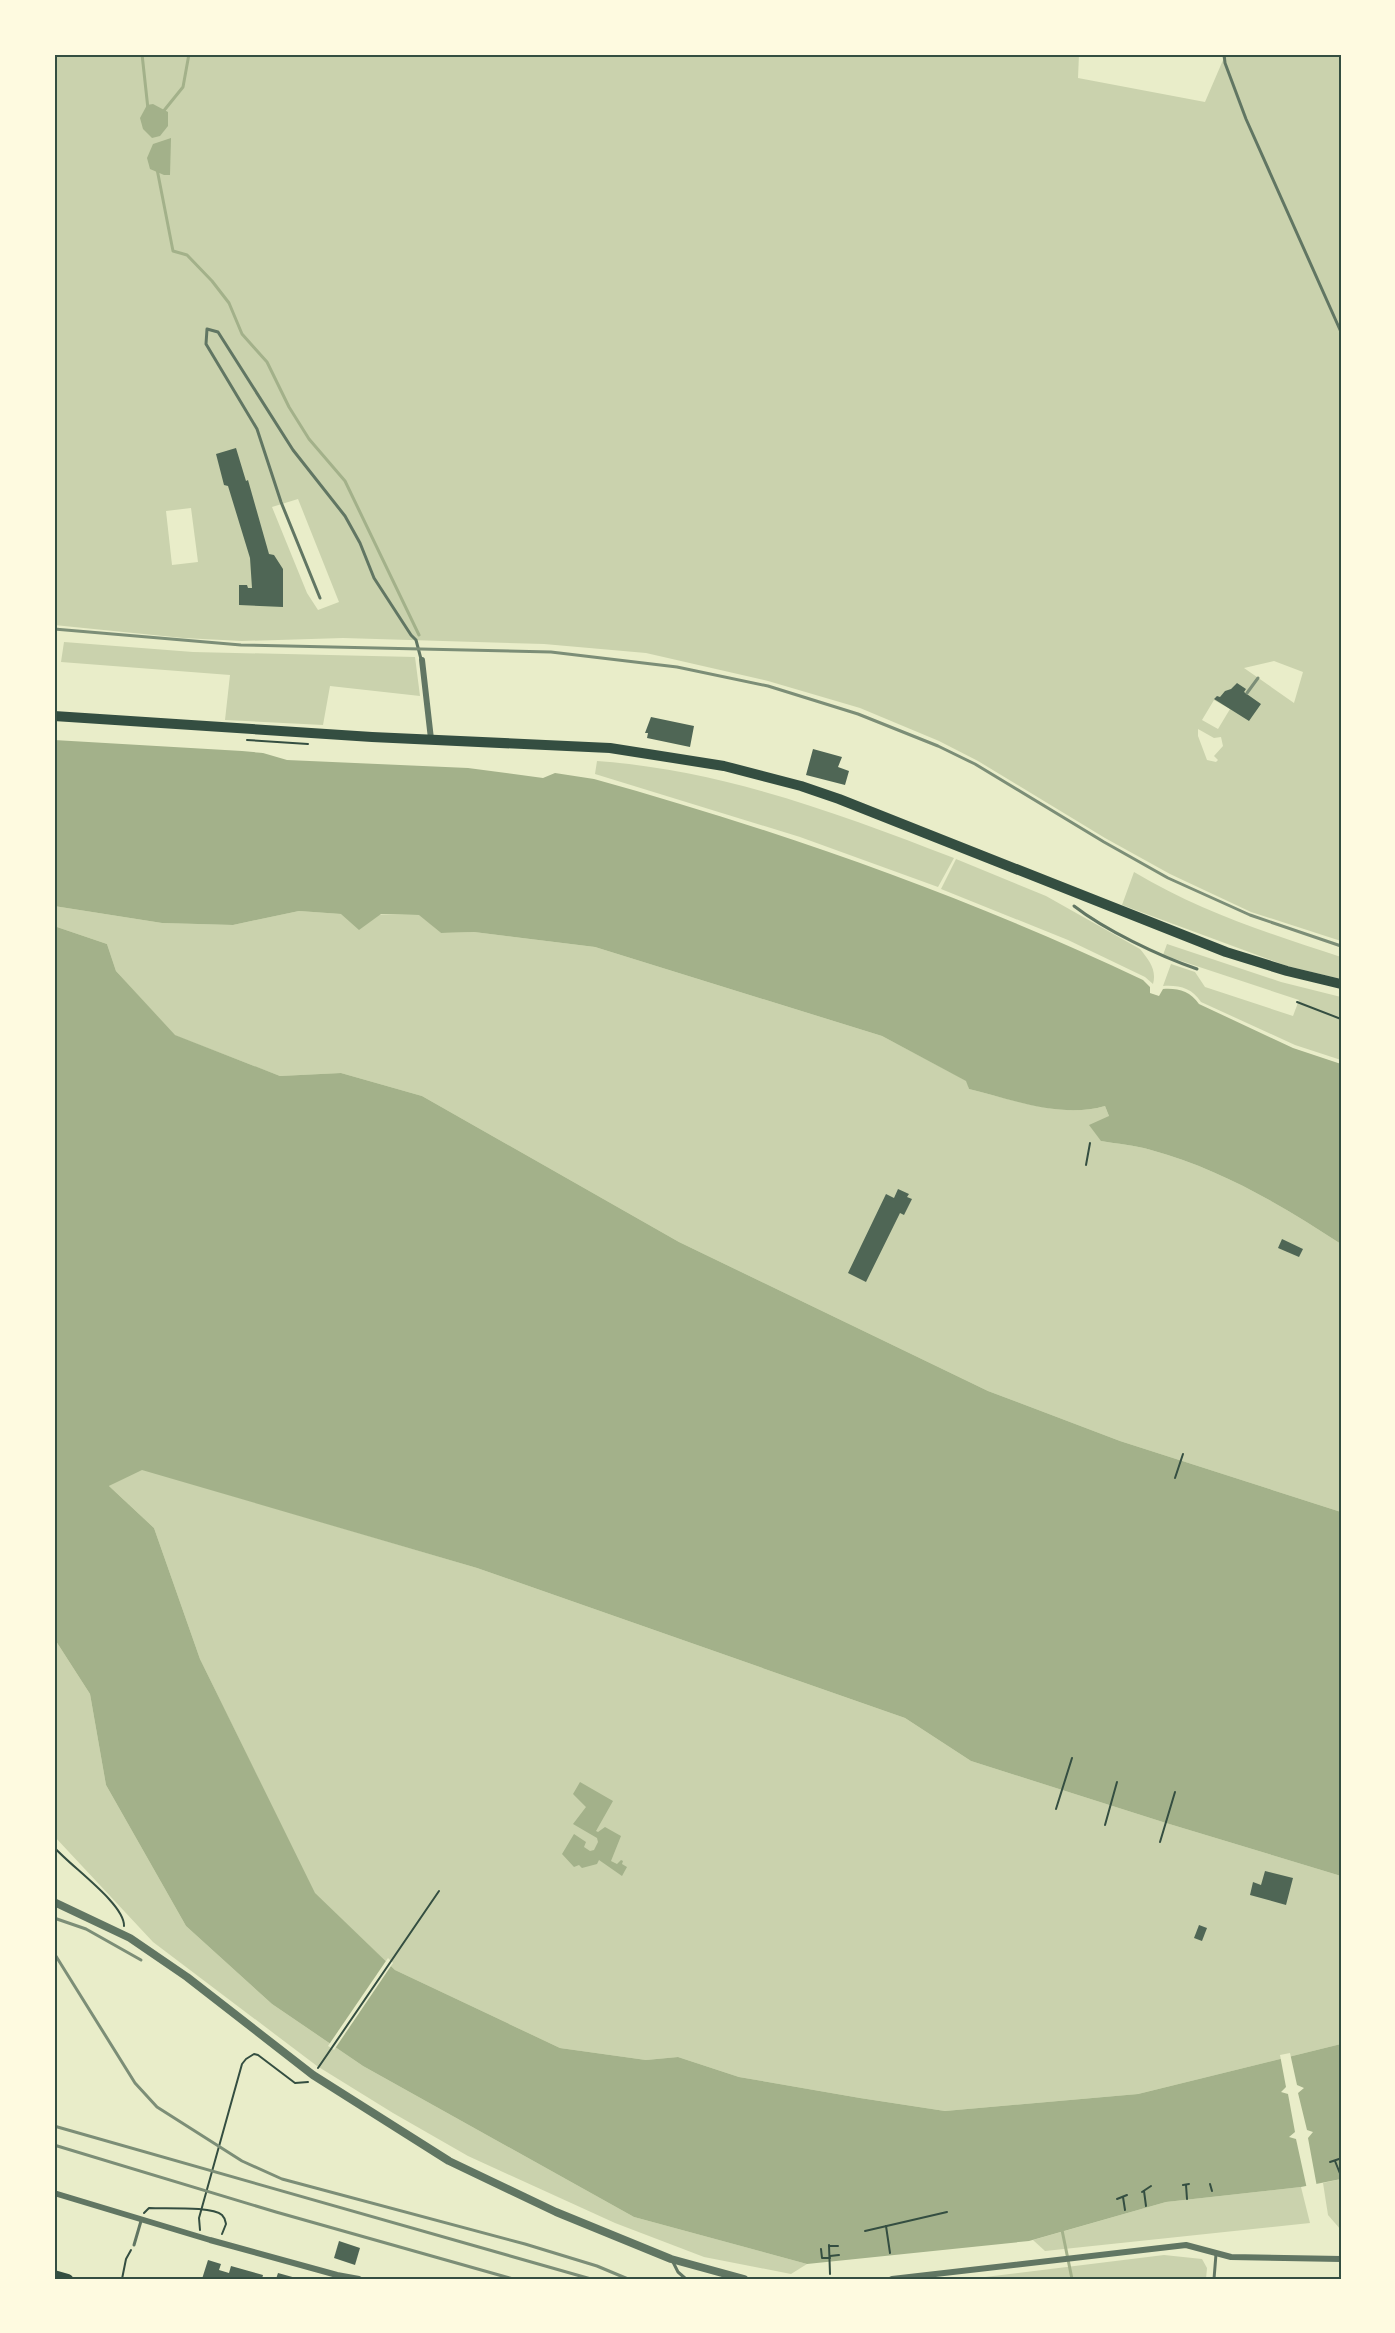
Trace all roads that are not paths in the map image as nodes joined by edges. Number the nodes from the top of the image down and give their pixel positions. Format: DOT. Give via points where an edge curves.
graph roads {
  1 [pos="1224,54"];
  2 [pos="1341,332"];
  3 [pos="320,598"];
  4 [pos="422,660"];
  5 [pos="54,717"];
  6 [pos="431,739"];
  7 [pos="1074,906"];
  8 [pos="1197,969"];
  9 [pos="1341,984"];
  10 [pos="54,1902"];
  11 [pos="54,2193"];
  12 [pos="142,2218"];
  13 [pos="134,2245"];
  14 [pos="1216,2254"];
  15 [pos="671,2259"];
  16 [pos="1341,2259"];
  17 [pos="54,2275"];
  18 [pos="337,2275"];
  19 [pos="68,2279"];
  20 [pos="344,2279"];
  21 [pos="359,2279"];
  22 [pos="687,2279"];
  23 [pos="744,2279"];
  24 [pos="892,2279"];
  25 [pos="1214,2279"];
  1 -- 2 [label="lane" via="1246,119"];
  3 -- 4 [label="lane" via="281,502 257,429 206,344 207,329 218,332 293,450 345,516 374,578 416,639"];
  4 -- 6 [label="street"];
  5 -- 6 [label="main road"];
  6 -- 9 [label="main road" via="610,748 763,776 839,799 1226,952"];
  7 -- 8 [label="lane" via="1166,958"];
  10 -- 15 [label="street" via="123,1934 188,1977 313,2075 467,2170"];
  11 -- 12 [label="street"];
  12 -- 13 [label="lane"];
  12 -- 18 [label="street"];
  14 -- 16 [label="street"];
  14 -- 24 [label="street" via="1186,2245"];
  14 -- 25 [label="lane"];
  15 -- 22 [label="lane"];
  15 -- 23 [label="street"];
  17 -- 19 [label="main road"];
  18 -- 20 [label="street"];
  18 -- 21 [label="street"];
}
